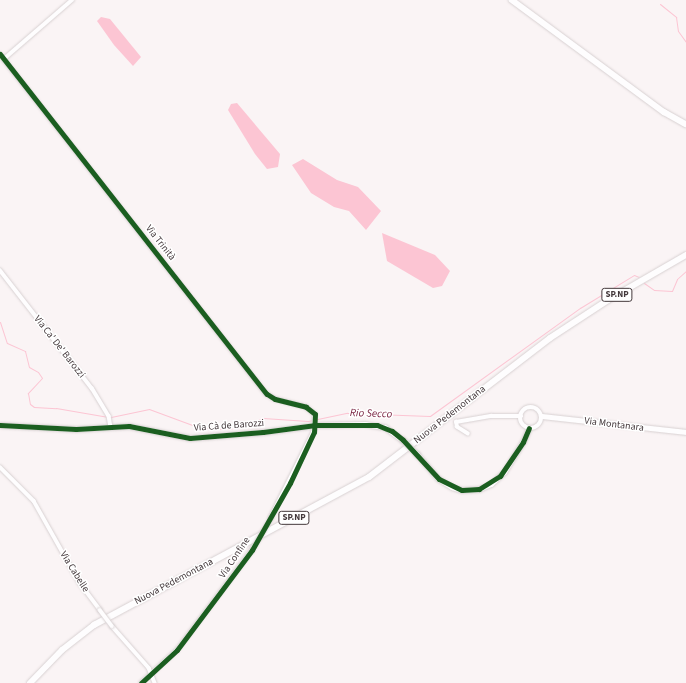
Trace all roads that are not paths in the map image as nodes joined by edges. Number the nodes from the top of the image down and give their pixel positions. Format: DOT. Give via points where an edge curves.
graph roads {
  1 [pos="72,0"];
  2 [pos="512,0"];
  3 [pos="0,54"];
  4 [pos="4,59"];
  5 [pos="686,124"];
  6 [pos="686,255"];
  7 [pos="0,270"];
  8 [pos="521,416"];
  9 [pos="542,416"];
  10 [pos="316,424"];
  11 [pos="0,425"];
  12 [pos="111,427"];
  13 [pos="529,428"];
  14 [pos="686,432"];
  15 [pos="468,434"];
  16 [pos="0,467"];
  17 [pos="152,674"];
  18 [pos="30,683"];
  19 [pos="141,683"];
  20 [pos="155,683"];
  1 -- 4 [label="street"];
  2 -- 5 [label="main road" via="664,112"];
  3 -- 4 [label="street, Via Trinità"];
  4 -- 10 [label="street, Via Trinità" via="267,394 275,399 306,407 315,416"];
  6 -- 18 [label="main road, Nuova Pedemontana / SP.NP" via="608,300 550,338 368,477 94,626 62,650"];
  7 -- 12 [label="street, Via Ca' De' Barozzi" via="92,388 109,418"];
  8 -- 9 [label="street" via="524,410 530,407 536,408"];
  8 -- 13 [label="street" via="522,424"];
  8 -- 15 [label="street" via="491,416 456,422 457,427"];
  9 -- 13 [label="street" via="539,426"];
  9 -- 14 [label="street, Via Montanara"];
  10 -- 12 [label="street, Via Cà de Barozzi" via="248,434 190,438 129,426"];
  10 -- 13 [label="street, bridge" via="377,425 392,431 445,483 462,490 479,489 491,484 504,472"];
  10 -- 17 [label="street, Via Confine, bridge" via="290,483 252,550 177,650"];
  11 -- 12 [label="street, Via Cà de Barozzi" via="76,429"];
  16 -- 17 [label="street, Via Cabelle, bridge" via="34,501 80,583"];
  17 -- 19 [label="street, Via Confine"];
  17 -- 20 [label="street"];
}
